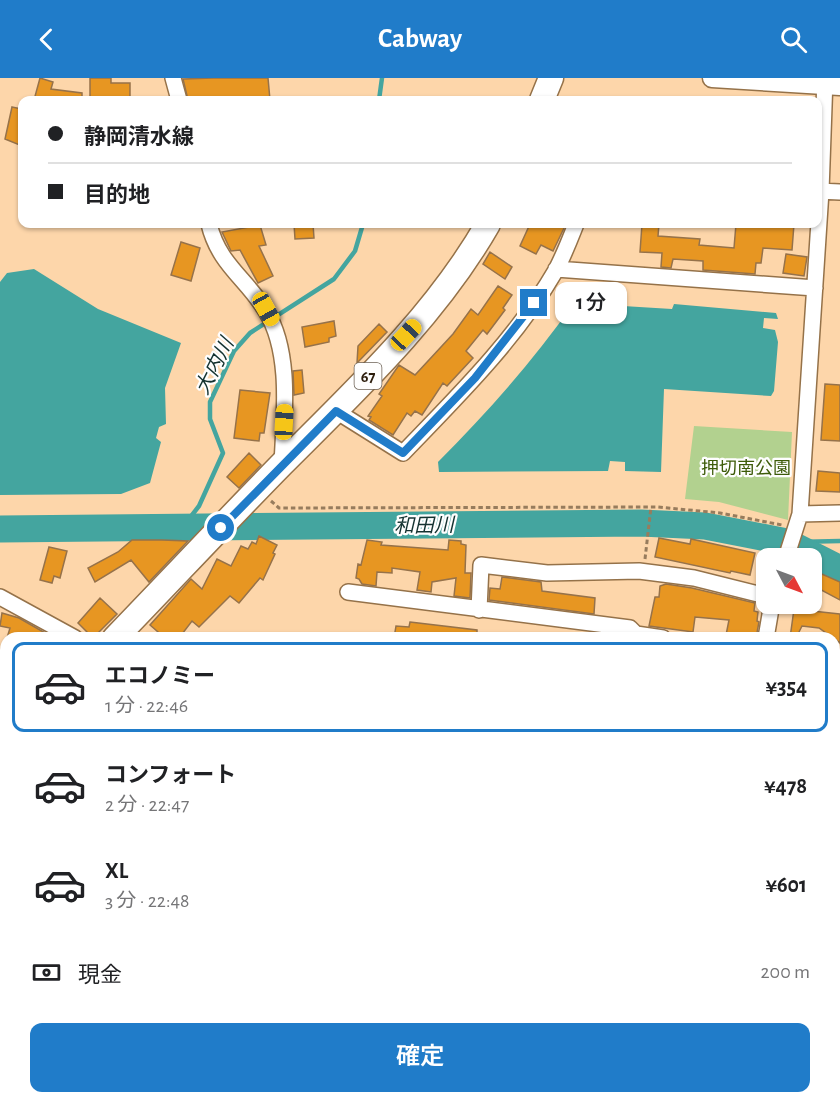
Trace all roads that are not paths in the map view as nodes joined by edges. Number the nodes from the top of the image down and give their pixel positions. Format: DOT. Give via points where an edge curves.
graph roads {
  1 [pos="173,78"];
  2 [pos="551,78"];
  3 [pos="712,78"];
  4 [pos="830,83"];
  5 [pos="177,96"];
  6 [pos="544,96"];
  7 [pos="822,169"];
  8 [pos="822,191"];
  9 [pos="840,192"];
  10 [pos="211,228"];
  11 [pos="486,228"];
  12 [pos="574,228"];
  13 [pos="818,228"];
  14 [pos="556,269"];
  15 [pos="815,288"];
  16 [pos="336,411"];
  17 [pos="282,465"];
  18 [pos="840,513"];
  19 [pos="796,526"];
  20 [pos="789,548"];
  21 [pos="348,592"];
  22 [pos="756,594"];
  23 [pos="0,597"];
  24 [pos="479,610"];
  25 [pos="770,614"];
  26 [pos="64,632"];
  27 [pos="121,632"];
  28 [pos="633,632"];
  29 [pos="767,632"];
  1 -- 5 [label="street"];
  2 -- 6 [label="main road"];
  3 -- 4 [label="street"];
  4 -- 7 [label="street"];
  8 -- 9 [label="street"];
  10 -- 17 [label="street" via="225,263 266,309 279,334 285,401"];
  11 -- 16 [label="main road, 67" via="467,260 420,320"];
  12 -- 14 [label="street"];
  13 -- 15 [label="street"];
  14 -- 15 [label="street"];
  14 -- 16 [label="street" via="523,320 475,378 403,453"];
  15 -- 19 [label="street"];
  16 -- 17 [label="main road, 67"];
  17 -- 27 [label="main road, 67"];
  18 -- 19 [label="street"];
  19 -- 20 [label="street"];
  21 -- 24 [label="street"];
  22 -- 24 [label="street" via="694,578 644,572 547,573 482,565"];
  23 -- 26 [label="street"];
  24 -- 28 [label="street" via="630,628"];
  25 -- 29 [label="street"];
}
